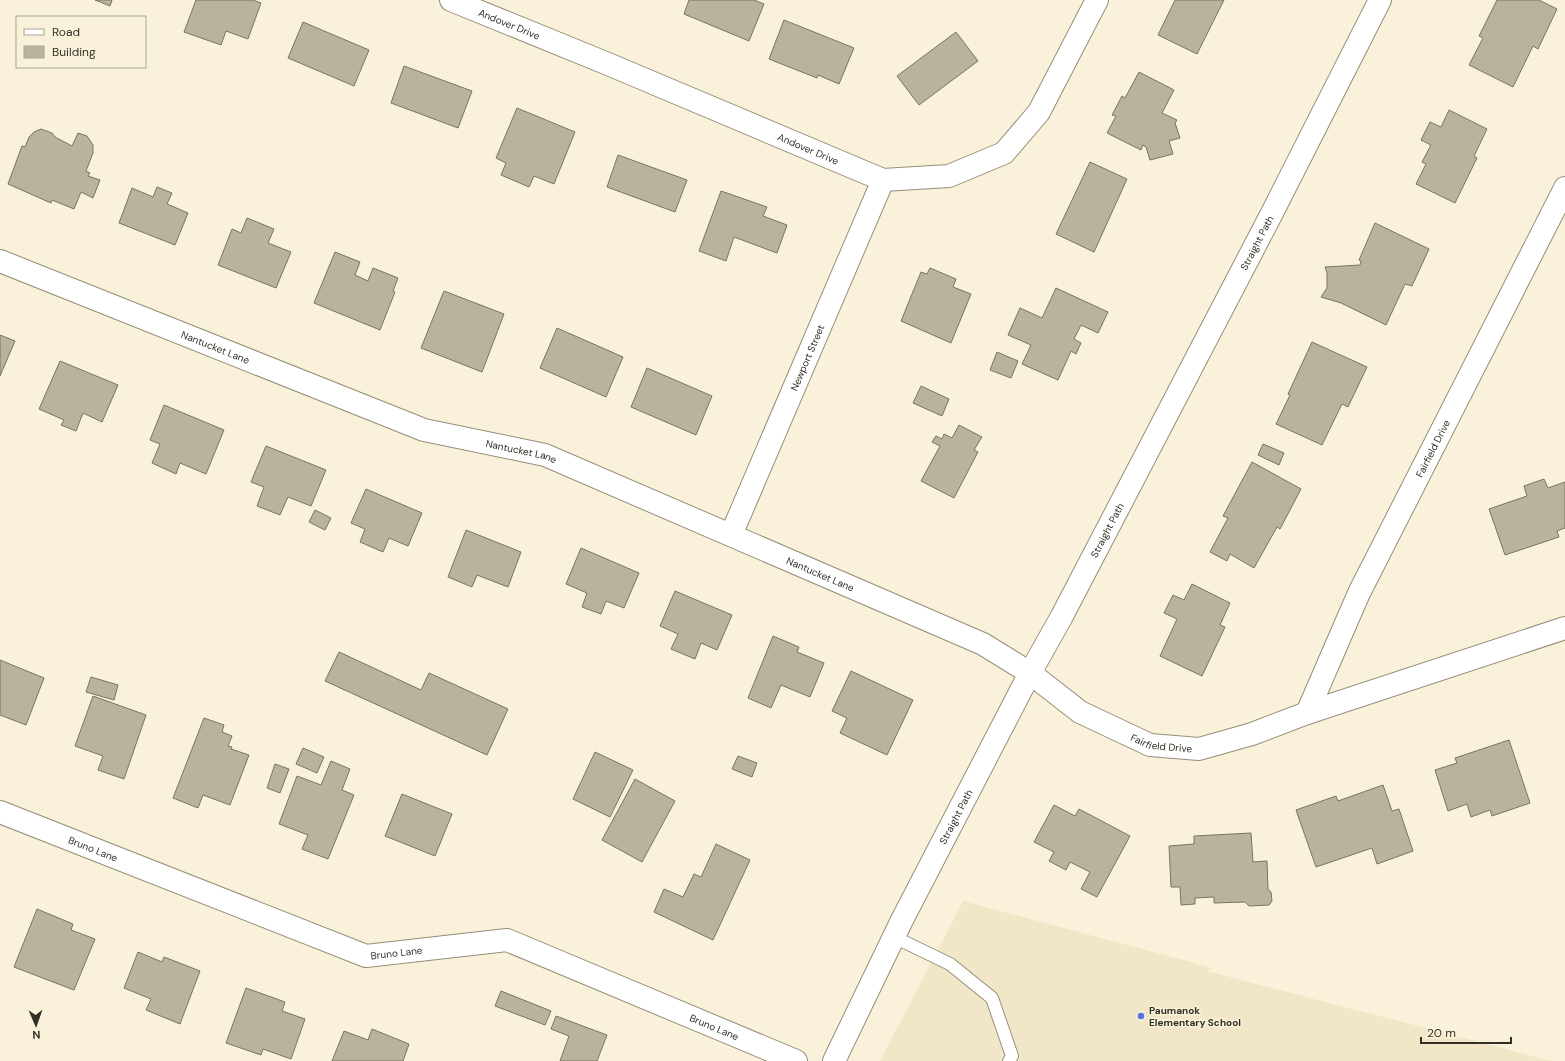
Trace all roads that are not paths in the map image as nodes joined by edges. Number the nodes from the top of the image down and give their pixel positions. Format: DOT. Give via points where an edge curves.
graph roads {
  1 [pos="451,0"];
  2 [pos="1097,0"];
  3 [pos="1380,0"];
  4 [pos="883,180"];
  5 [pos="1565,188"];
  6 [pos="0,261"];
  7 [pos="731,535"];
  8 [pos="1565,628"];
  9 [pos="1030,673"];
  10 [pos="1307,713"];
  11 [pos="0,812"];
  12 [pos="894,937"];
  13 [pos="796,1061"];
  14 [pos="834,1061"];
  15 [pos="1009,1061"];
  1 -- 4 [label="street, Andover Drive"];
  2 -- 4 [label="street, Andover Drive" via="1039,112 1004,153 949,176"];
  3 -- 9 [label="street, Straight Path" via="1236,284"];
  4 -- 7 [label="street, Newport Street"];
  5 -- 10 [label="street, Fairfield Drive" via="1358,593"];
  6 -- 7 [label="street, Nantucket Lane" via="424,430 545,455"];
  7 -- 9 [label="street, Nantucket Lane" via="983,644"];
  8 -- 10 [label="street, Fairfield Drive"];
  9 -- 10 [label="street, Fairfield Drive" via="1080,712 1150,745 1199,749 1252,734"];
  9 -- 12 [label="street, Straight Path"];
  11 -- 13 [label="street, Bruno Lane" via="366,956 507,940"];
  12 -- 14 [label="street, Straight Path"];
  12 -- 15 [label="lane" via="950,964 992,998 1012,1056"];
}
